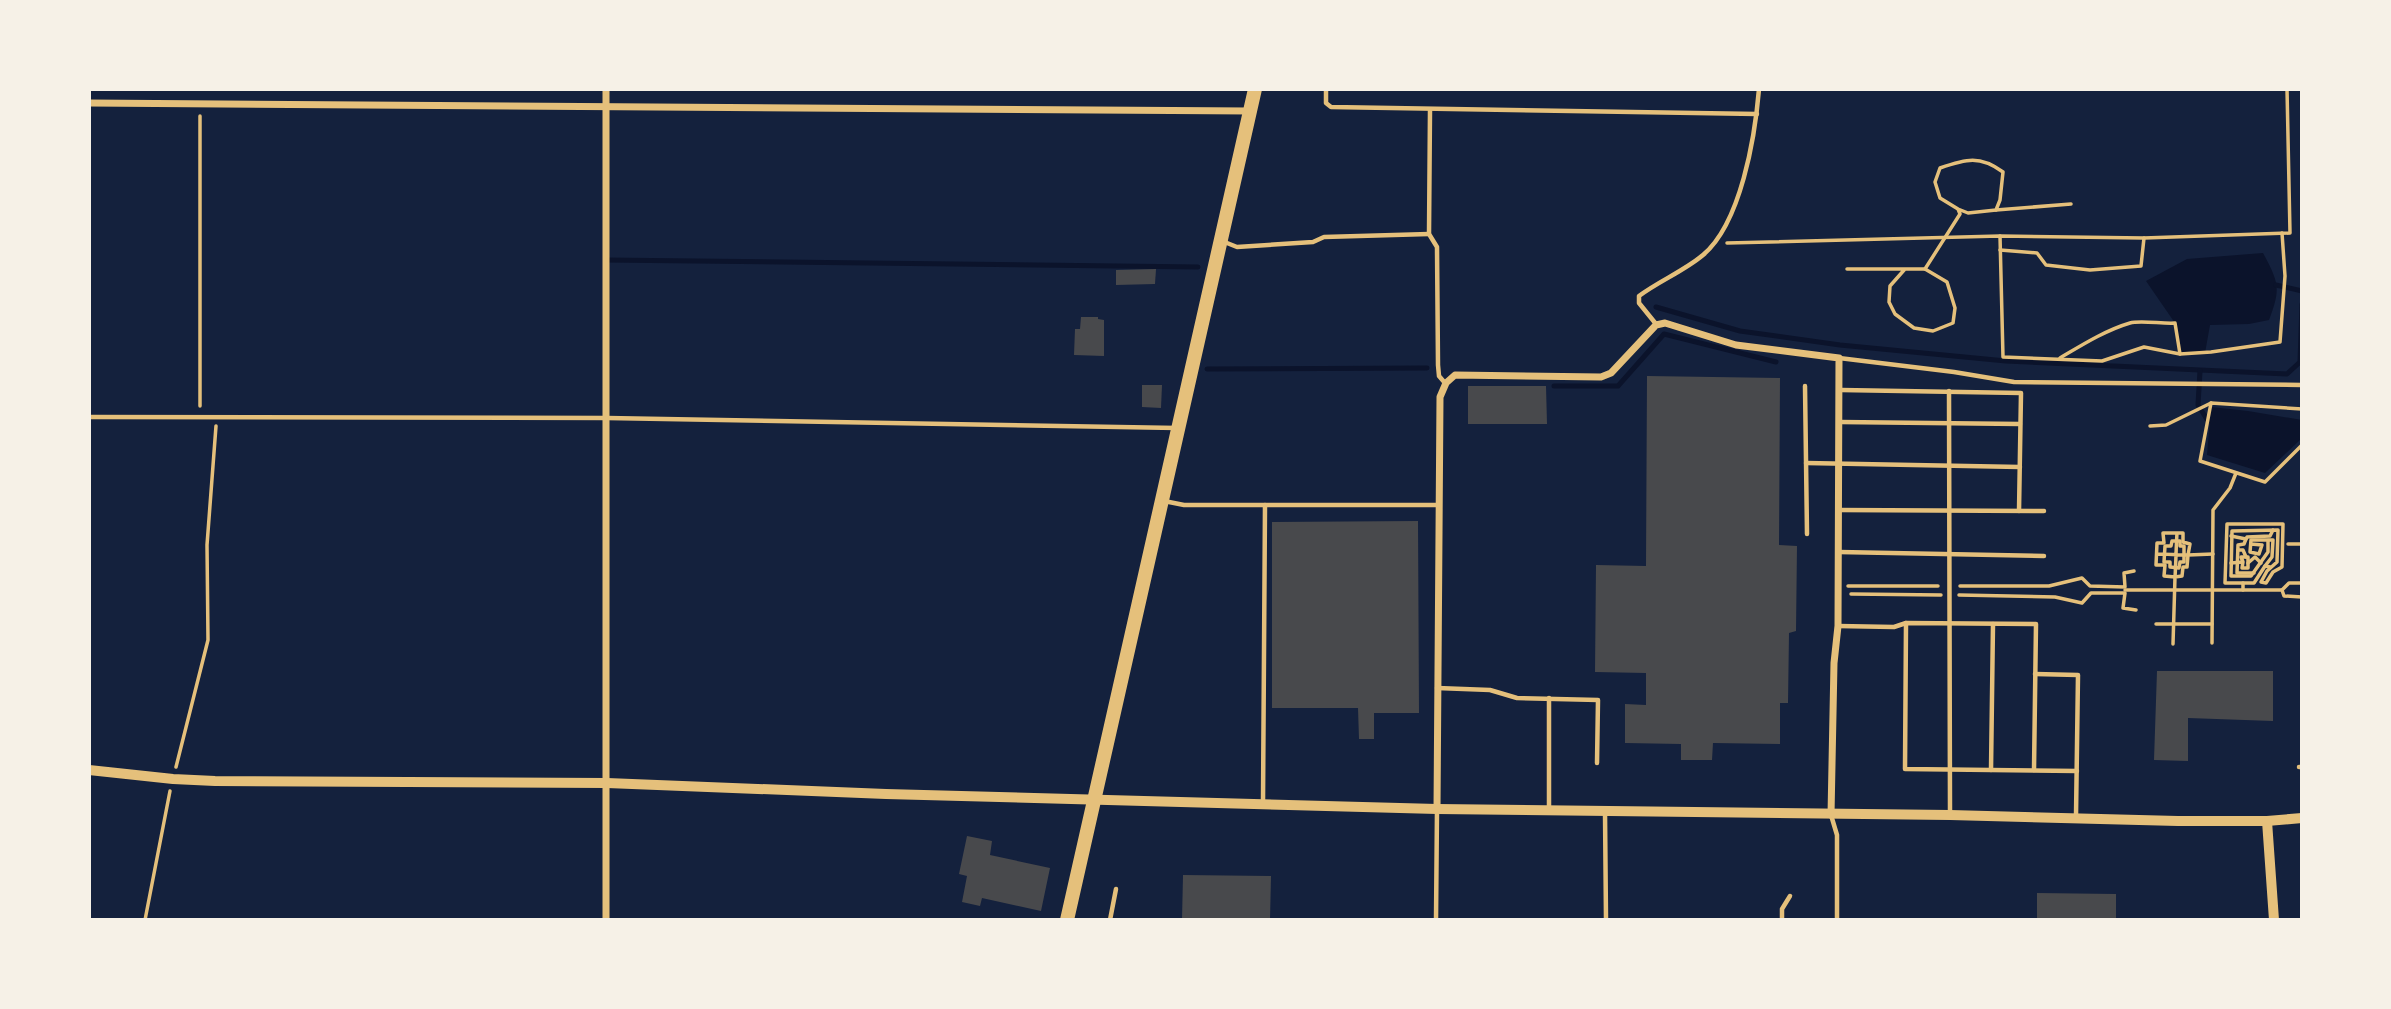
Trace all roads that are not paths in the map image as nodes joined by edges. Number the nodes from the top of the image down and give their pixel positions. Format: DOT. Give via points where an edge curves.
graph roads {
  1 [pos="606,89"];
  2 [pos="1255,89"];
  3 [pos="1326,89"];
  4 [pos="1759,89"];
  5 [pos="89,103"];
  6 [pos="606,108"];
  7 [pos="1430,110"];
  8 [pos="1250,111"];
  9 [pos="1757,114"];
  10 [pos="1429,234"];
  11 [pos="1221,241"];
  12 [pos="1656,325"];
  13 [pos="1839,358"];
  14 [pos="1446,383"];
  15 [pos="2302,385"];
  16 [pos="1805,386"];
  17 [pos="1841,390"];
  18 [pos="1949,391"];
  19 [pos="89,417"];
  20 [pos="607,418"];
  21 [pos="1840,422"];
  22 [pos="1949,424"];
  23 [pos="2020,424"];
  24 [pos="1179,428"];
  25 [pos="1806,463"];
  26 [pos="1839,465"];
  27 [pos="1949,467"];
  28 [pos="2020,467"];
  29 [pos="1163,500"];
  30 [pos="1265,505"];
  31 [pos="1439,505"];
  32 [pos="1839,510"];
  33 [pos="1949,511"];
  34 [pos="2019,511"];
  35 [pos="2044,511"];
  36 [pos="1807,534"];
  37 [pos="1839,552"];
  38 [pos="1949,554"];
  39 [pos="2044,556"];
  40 [pos="1906,623"];
  41 [pos="1949,624"];
  42 [pos="1993,624"];
  43 [pos="1838,626"];
  44 [pos="2035,674"];
  45 [pos="1437,688"];
  46 [pos="1549,698"];
  47 [pos="1597,763"];
  48 [pos="1950,769"];
  49 [pos="89,770"];
  50 [pos="1991,770"];
  51 [pos="2034,770"];
  52 [pos="2077,771"];
  53 [pos="607,783"];
  54 [pos="1096,798"];
  55 [pos="1263,803"];
  56 [pos="1437,808"];
  57 [pos="1549,810"];
  58 [pos="1605,811"];
  59 [pos="1950,814"];
  60 [pos="1831,815"];
  61 [pos="2076,817"];
  62 [pos="2302,818"];
  63 [pos="2267,821"];
  64 [pos="1116,889"];
  65 [pos="1790,896"];
  66 [pos="606,920"];
  67 [pos="1067,920"];
  68 [pos="1110,920"];
  69 [pos="1436,920"];
  70 [pos="1606,920"];
  71 [pos="1782,920"];
  72 [pos="1837,920"];
  73 [pos="2274,920"];
  1 -- 6 [label="street"];
  2 -- 8 [label="main road"];
  3 -- 7 [label="lane" via="1326,103 1331,107"];
  4 -- 9 [label="lane"];
  5 -- 6 [label="street"];
  6 -- 8 [label="street"];
  6 -- 20 [label="street"];
  7 -- 9 [label="lane"];
  7 -- 10 [label="lane"];
  8 -- 11 [label="main road"];
  9 -- 12 [label="lane" via="1737,198 1714,243 1702,256 1639,296 1639,303"];
  10 -- 11 [label="lane" via="1324,237 1313,242 1237,247"];
  10 -- 14 [label="lane" via="1437,247 1438,365 1439,376"];
  11 -- 24 [label="main road"];
  12 -- 13 [label="street" via="1673,324 1736,345"];
  12 -- 14 [label="street" via="1611,373 1601,377 1455,375"];
  13 -- 15 [label="lane" via="2014,382"];
  13 -- 17 [label="street"];
  14 -- 31 [label="street" via="1440,397"];
  16 -- 25 [label="lane"];
  17 -- 18 [label="lane"];
  17 -- 21 [label="street"];
  18 -- 22 [label="lane"];
  18 -- 23 [label="lane" via="2021,393"];
  19 -- 20 [label="lane"];
  20 -- 24 [label="lane"];
  20 -- 53 [label="street"];
  21 -- 22 [label="lane"];
  21 -- 26 [label="street"];
  22 -- 23 [label="lane"];
  22 -- 27 [label="lane"];
  23 -- 28 [label="lane"];
  24 -- 29 [label="main road"];
  25 -- 26 [label="lane"];
  25 -- 36 [label="lane"];
  26 -- 27 [label="lane"];
  26 -- 32 [label="street"];
  27 -- 28 [label="lane"];
  27 -- 33 [label="lane"];
  28 -- 34 [label="lane"];
  29 -- 30 [label="lane" via="1184,505"];
  29 -- 54 [label="main road"];
  30 -- 31 [label="lane"];
  30 -- 55 [label="lane"];
  31 -- 45 [label="street"];
  32 -- 33 [label="lane"];
  32 -- 37 [label="street"];
  33 -- 34 [label="lane"];
  33 -- 38 [label="lane"];
  34 -- 35 [label="lane"];
  37 -- 38 [label="lane"];
  37 -- 43 [label="street"];
  38 -- 39 [label="lane"];
  38 -- 41 [label="lane"];
  40 -- 41 [label="lane"];
  40 -- 43 [label="lane"];
  40 -- 48 [label="lane" via="1905,769"];
  41 -- 42 [label="lane"];
  41 -- 48 [label="lane"];
  42 -- 44 [label="lane" via="2036,625"];
  42 -- 50 [label="lane"];
  43 -- 60 [label="street"];
  44 -- 51 [label="lane"];
  44 -- 52 [label="lane" via="2078,675"];
  45 -- 46 [label="lane"];
  45 -- 56 [label="street"];
  46 -- 47 [label="lane" via="1598,700"];
  46 -- 57 [label="lane"];
  48 -- 50 [label="lane"];
  48 -- 59 [label="lane"];
  49 -- 53 [label="street" via="173,779"];
  50 -- 51 [label="lane"];
  51 -- 52 [label="lane"];
  52 -- 61 [label="lane"];
  53 -- 54 [label="street"];
  53 -- 66 [label="street"];
  54 -- 55 [label="street"];
  54 -- 67 [label="main road"];
  55 -- 56 [label="street"];
  56 -- 57 [label="street"];
  56 -- 69 [label="lane"];
  57 -- 58 [label="street"];
  58 -- 60 [label="street"];
  58 -- 70 [label="lane"];
  59 -- 60 [label="street"];
  59 -- 61 [label="street"];
  60 -- 72 [label="lane" via="1837,835"];
  61 -- 63 [label="street"];
  62 -- 63 [label="street"];
  63 -- 73 [label="street"];
  64 -- 68 [label="lane"];
  65 -- 71 [label="lane"];
}
